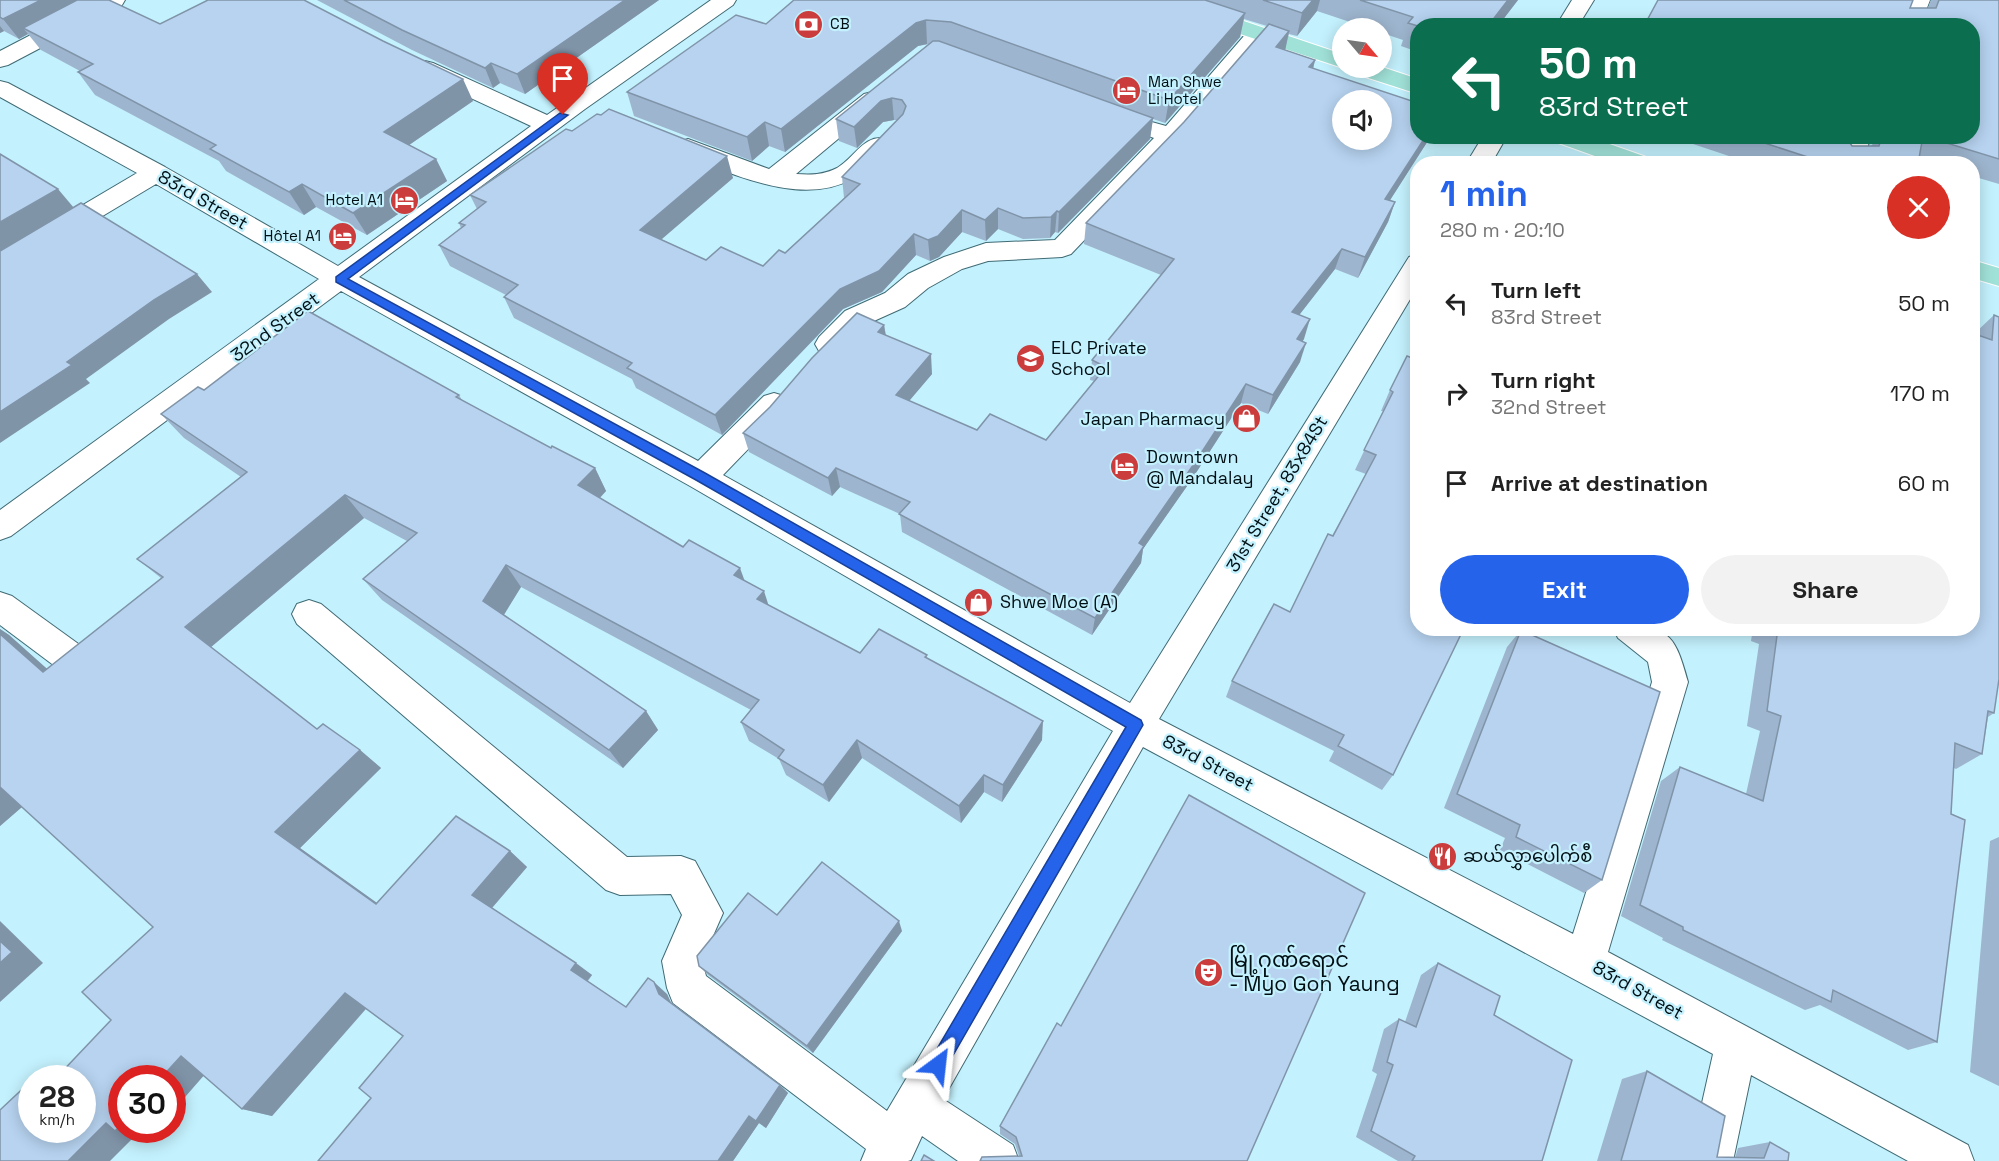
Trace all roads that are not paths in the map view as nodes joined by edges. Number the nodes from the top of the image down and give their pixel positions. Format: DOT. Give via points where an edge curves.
graph roads {
  1 [pos="114,0"];
  2 [pos="725,0"];
  3 [pos="1160,0"];
  4 [pos="1583,0"];
  5 [pos="1919,0"];
  6 [pos="1572,18"];
  7 [pos="1912,18"];
  8 [pos="1258,34"];
  9 [pos="403,57"];
  10 [pos="1332,59"];
  11 [pos="0,60"];
  12 [pos="1391,78"];
  13 [pos="891,84"];
  14 [pos="1410,84"];
  15 [pos="4,95"];
  16 [pos="577,104"];
  17 [pos="605,115"];
  18 [pos="1129,121"];
  19 [pos="549,125"];
  20 [pos="894,129"];
  21 [pos="1170,136"];
  22 [pos="666,139"];
  23 [pos="1585,144"];
  24 [pos="1620,156"];
  25 [pos="156,173"];
  26 [pos="772,177"];
  27 [pos="0,266"];
  28 [pos="1980,271"];
  29 [pos="1410,276"];
  30 [pos="1999,277"];
  31 [pos="340,279"];
  32 [pos="813,360"];
  33 [pos="790,385"];
  34 [pos="701,477"];
  35 [pos="0,527"];
  36 [pos="0,606"];
  37 [pos="309,614"];
  38 [pos="1640,636"];
  39 [pos="72,659"];
  40 [pos="1136,725"];
  41 [pos="1585,962"];
  42 [pos="1736,1044"];
  43 [pos="914,1105"];
  44 [pos="889,1152"];
  45 [pos="998,1161"];
  46 [pos="1712,1161"];
  47 [pos="1952,1161"];
  1 -- 11 [label="street"];
  2 -- 16 [label="street, 32nd Street"];
  3 -- 8 [label="main road"];
  4 -- 6 [label="street"];
  5 -- 7 [label="street"];
  8 -- 10 [label="main road"];
  8 -- 21 [label="street"];
  9 -- 19 [label="street"];
  12 -- 14 [label="main road"];
  13 -- 26 [label="street" via="782,173"];
  15 -- 25 [label="street, 83rd Street"];
  16 -- 17 [label="street"];
  16 -- 19 [label="street, 32nd Street"];
  18 -- 21 [label="street"];
  19 -- 31 [label="street, 32nd Street"];
  20 -- 26 [label="street" via="841,176 814,183"];
  21 -- 32 [label="street" via="1062,248 986,252 953,263 918,281 895,300 855,318"];
  22 -- 26 [label="street" via="751,173"];
  23 -- 24 [label="main road"];
  25 -- 27 [label="street"];
  25 -- 31 [label="street, 83rd Street"];
  28 -- 30 [label="main road"];
  29 -- 40 [label="street, 31st Street, 83x84St"];
  31 -- 34 [label="street, 83rd Street"];
  31 -- 35 [label="street, 32nd Street"];
  33 -- 34 [label="street"];
  34 -- 40 [label="street, 83rd Street"];
  36 -- 39 [label="street"];
  37 -- 44 [label="street" via="620,876 681,875 703,913 682,961 688,988"];
  38 -- 41 [label="street" via="1663,654 1670,682"];
  40 -- 41 [label="street, 83rd Street"];
  40 -- 43 [label="street, 31st Street, 83x84St"];
  41 -- 42 [label="street, 83rd Street"];
  42 -- 46 [label="street"];
  42 -- 47 [label="street, 83rd Street"];
  43 -- 44 [label="street, 31st Street, 83x84St"];
  43 -- 45 [label="street"];
}
